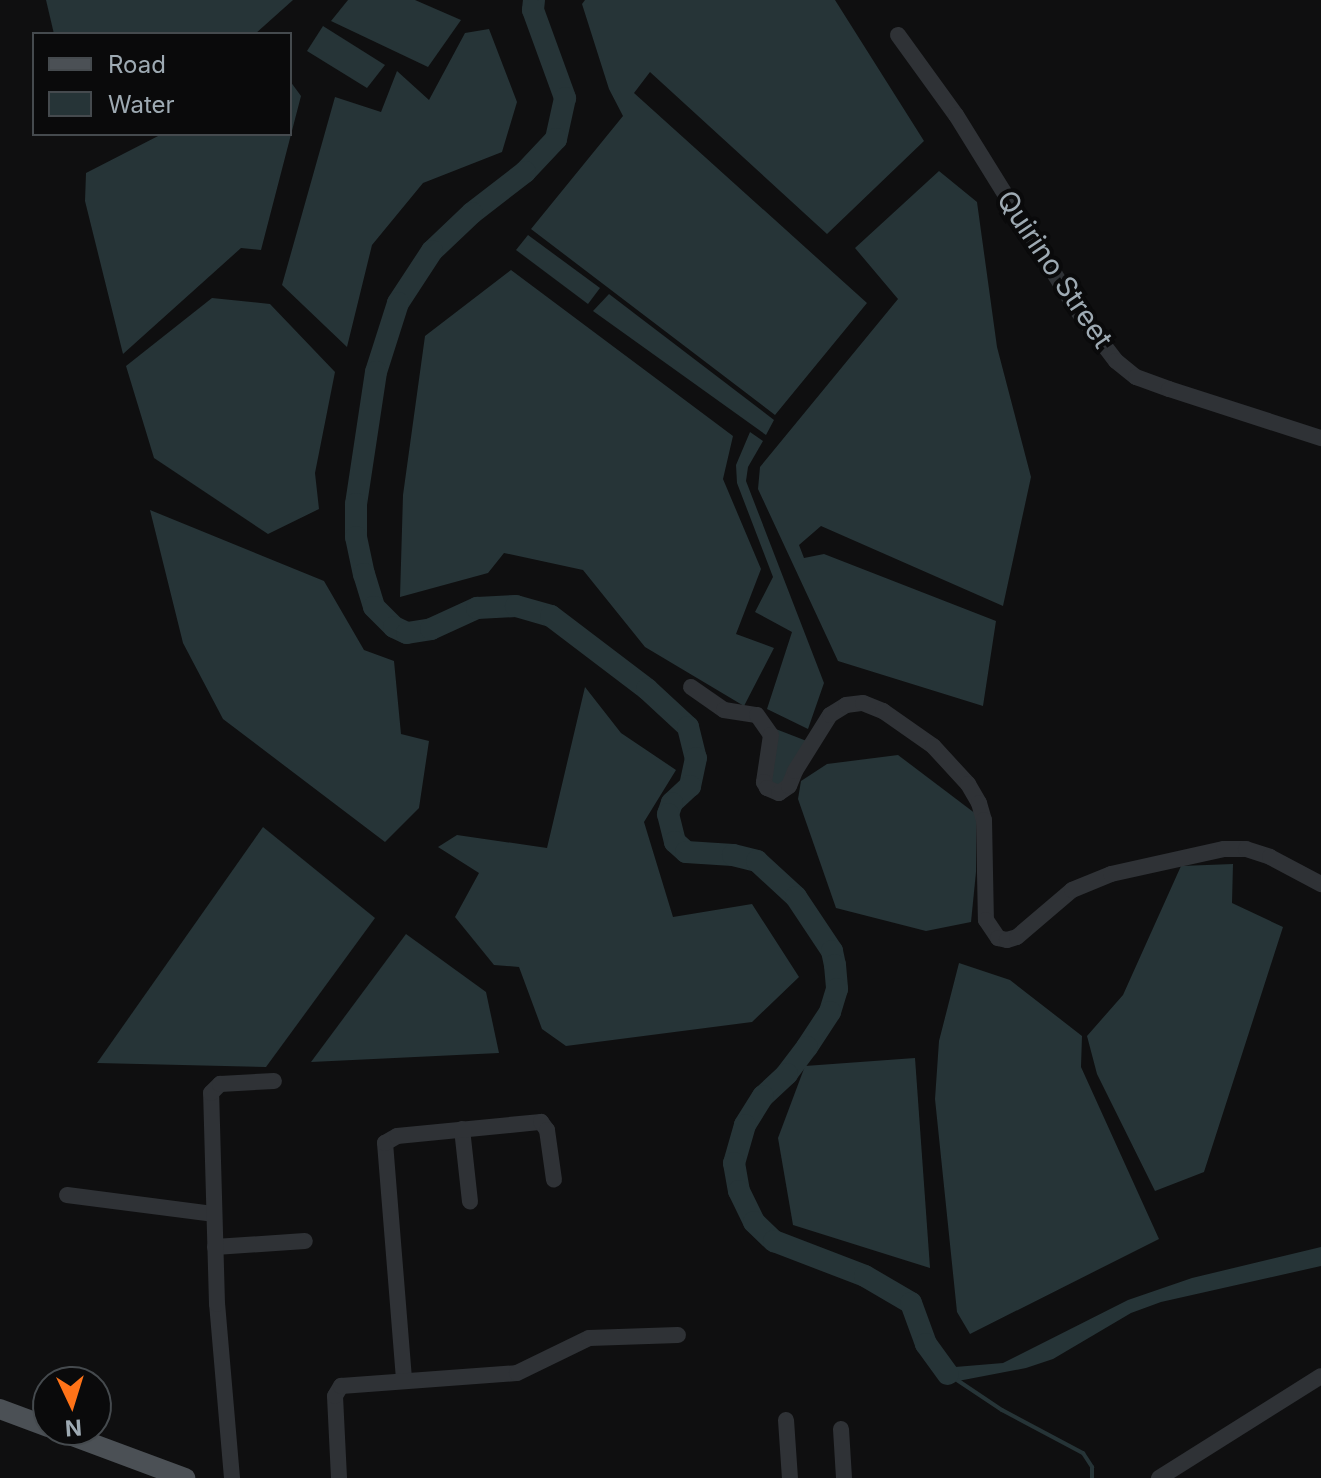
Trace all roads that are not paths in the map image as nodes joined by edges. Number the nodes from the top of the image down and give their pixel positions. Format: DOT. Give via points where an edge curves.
graph roads {
  1 [pos="898,35"];
  2 [pos="1321,438"];
  3 [pos="691,687"];
  4 [pos="1321,884"];
  5 [pos="274,1081"];
  6 [pos="462,1129"];
  7 [pos="554,1180"];
  8 [pos="67,1195"];
  9 [pos="470,1202"];
  10 [pos="213,1214"];
  11 [pos="305,1241"];
  12 [pos="215,1247"];
  13 [pos="678,1335"];
  14 [pos="1321,1376"];
  15 [pos="404,1379"];
  16 [pos="0,1409"];
  17 [pos="786,1420"];
  18 [pos="32,1421"];
  19 [pos="841,1429"];
  20 [pos="99,1446"];
  21 [pos="185,1478"];
  22 [pos="232,1478"];
  23 [pos="339,1478"];
  24 [pos="790,1478"];
  25 [pos="844,1478"];
  26 [pos="1159,1478"];
  1 -- 2 [label="street, Quirino Street" via="956,115 1077,310 1116,361 1136,377"];
  3 -- 4 [label="street" via="724,710 757,715 771,735 764,782 779,793 789,786 830,715 846,705 863,703 883,711 933,746 979,803 986,920 998,938 1017,937 1072,890 1111,874 1224,849 1270,857"];
  5 -- 10 [label="street" via="220,1084 211,1093"];
  6 -- 7 [label="street" via="541,1122 547,1130"];
  6 -- 9 [label="street"];
  6 -- 15 [label="street" via="397,1136 383,1149"];
  8 -- 10 [label="street"];
  10 -- 12 [label="street"];
  11 -- 12 [label="street"];
  12 -- 22 [label="street"];
  13 -- 15 [label="street" via="589,1338 517,1373"];
  14 -- 26 [label="street"];
  15 -- 23 [label="street" via="348,1384 336,1390"];
  16 -- 18 [label="main road"];
  17 -- 24 [label="street"];
  19 -- 25 [label="street"];
  20 -- 21 [label="main road"];
}
